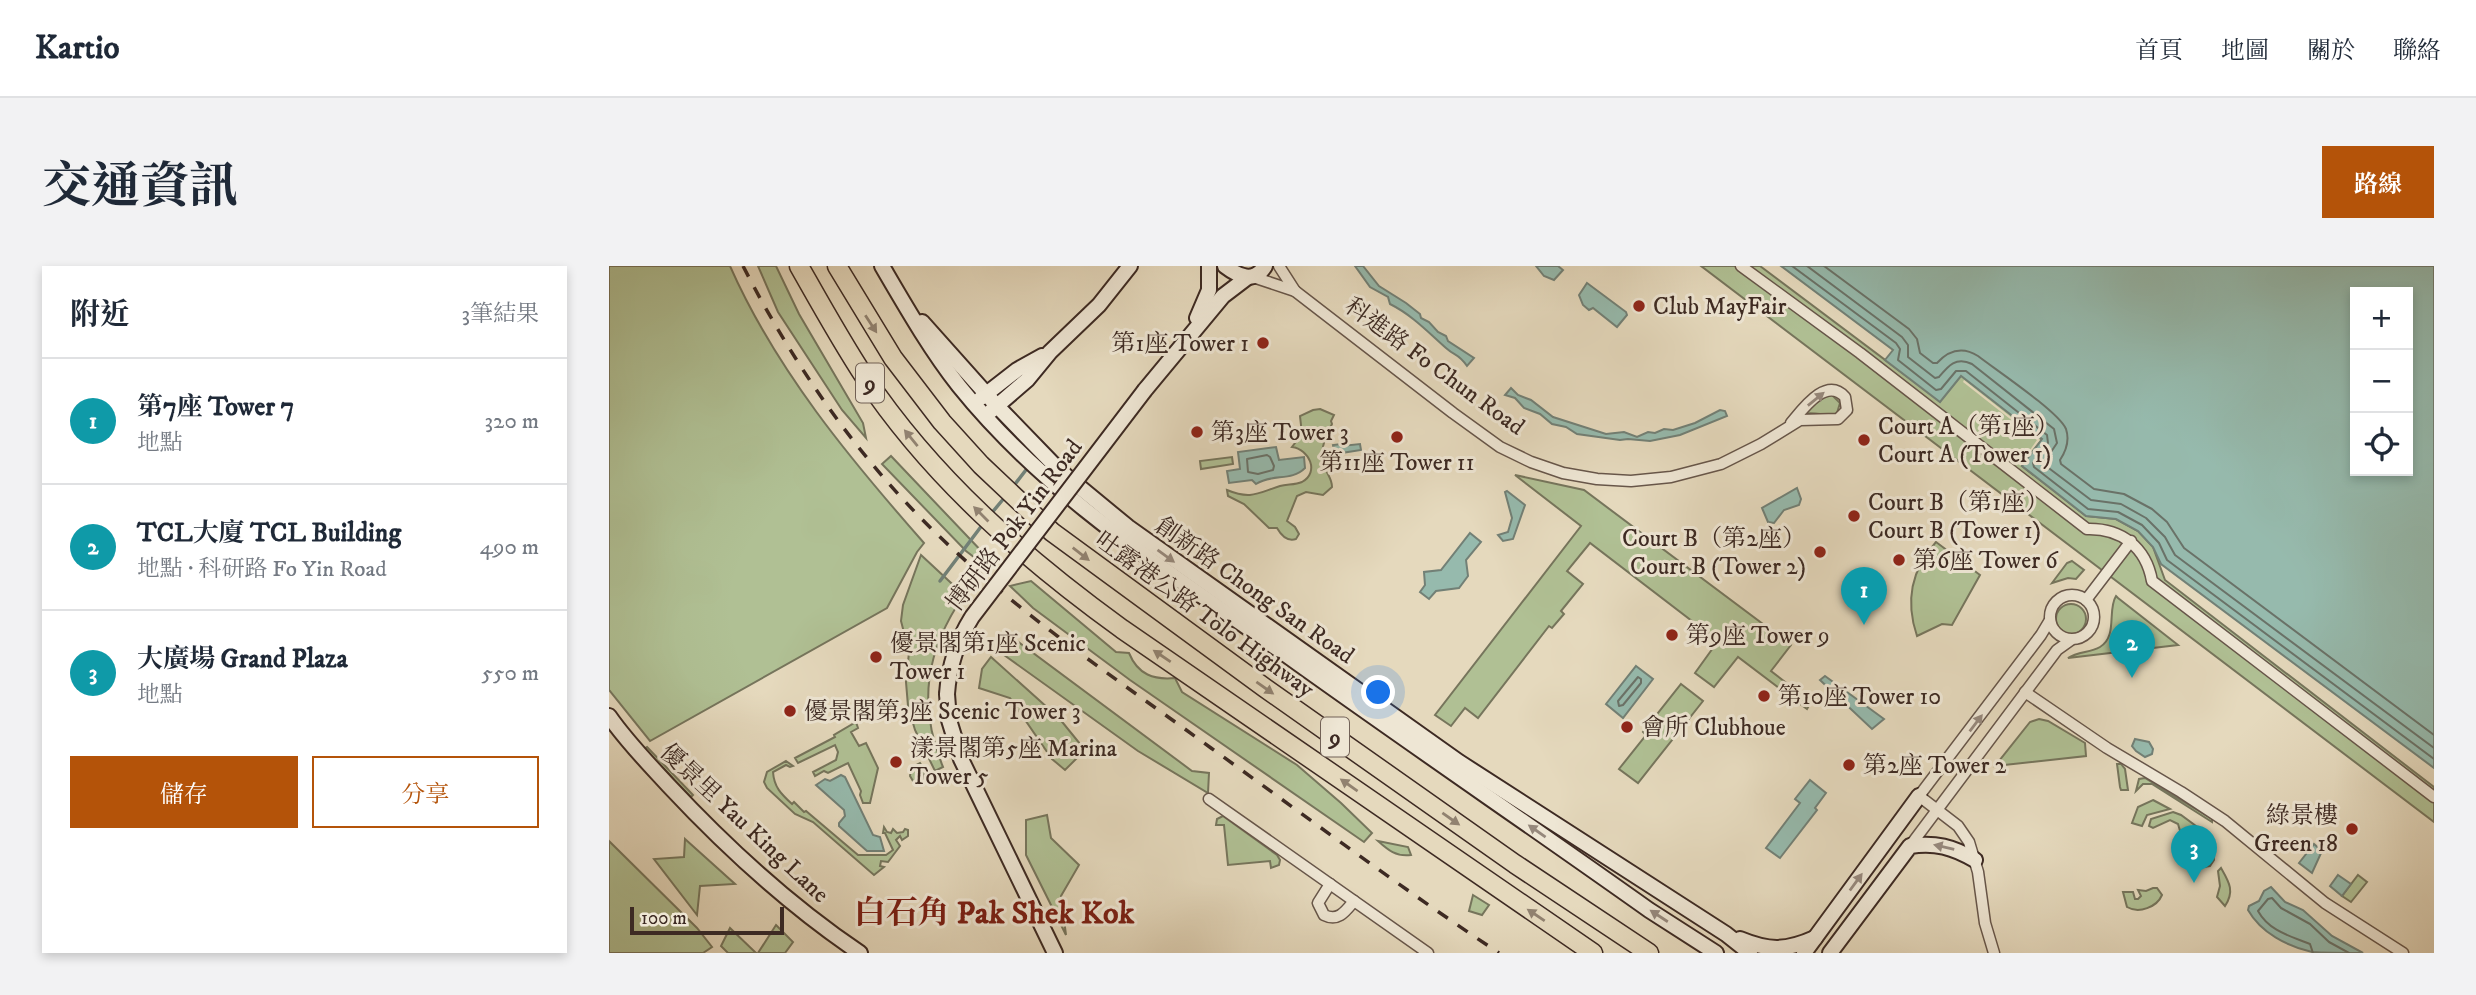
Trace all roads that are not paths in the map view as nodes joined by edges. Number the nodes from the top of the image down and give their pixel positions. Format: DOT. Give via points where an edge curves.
graph roads {
  1 [pos="799,266"];
  2 [pos="837,266"];
  3 [pos="882,266"];
  4 [pos="1130,266"];
  5 [pos="1209,266"];
  6 [pos="1225,266"];
  7 [pos="1265,266"];
  8 [pos="1279,266"];
  9 [pos="1741,266"];
  10 [pos="1251,277"];
  11 [pos="1295,291"];
  12 [pos="1186,338"];
  13 [pos="1050,352"];
  14 [pos="980,398"];
  15 [pos="991,411"];
  16 [pos="1791,423"];
  17 [pos="1056,476"];
  18 [pos="2131,541"];
  19 [pos="2086,600"];
  20 [pos="2050,620"];
  21 [pos="2071,640"];
  22 [pos="2025,692"];
  23 [pos="609,716"];
  24 [pos="1919,796"];
  25 [pos="2434,797"];
  26 [pos="1209,799"];
  27 [pos="1937,810"];
  28 [pos="1910,846"];
  29 [pos="1975,860"];
  30 [pos="1330,884"];
  31 [pos="1354,901"];
  32 [pos="1848,928"];
  33 [pos="1726,934"];
  34 [pos="1816,937"];
  35 [pos="860,953"];
  36 [pos="1055,953"];
  37 [pos="1428,953"];
  38 [pos="1593,953"];
  39 [pos="1649,953"];
  40 [pos="1716,953"];
  41 [pos="1751,953"];
  42 [pos="1804,953"];
  43 [pos="1830,953"];
  44 [pos="1839,953"];
  45 [pos="1994,953"];
  46 [pos="2403,953"];
  38 -- 1 [label="highway, 9, one-way" via="1111,621 1007,539 915,443 865,377"];
  2 -- 39 [label="highway, 吐露港公路 Tolo Highway / 9, one-way" via="893,358 941,422 1028,511 1097,567 1265,688"];
  3 -- 14 [label="main road, 創新路 Chong San Road" via="910,312 929,329"];
  4 -- 13 [label="main road" via="1099,305"];
  5 -- 12 [label="main road, 博研路 Pok Yin Road" via="1208,296"];
  6 -- 10 [label="main road, 科進路 Fo Chun Road"];
  7 -- 10 [label="main road"];
  8 -- 11 [label="street, 科進路 Fo Chun Road"];
  9 -- 18 [label="street" via="2087,529 2118,533"];
  10 -- 11 [label="street, 科進路 Fo Chun Road"];
  10 -- 12 [label="main road, 博研路 Pok Yin Road" via="1223,296"];
  11 -- 16 [label="street, 科進路 Fo Chun Road" via="1500,447 1563,473 1631,481 1697,472 1742,454"];
  12 -- 36 [label="main road, 博研路 Pok Yin Road, bridge" via="972,617 951,662 949,720 961,759"];
  13 -- 14 [label="main road"];
  13 -- 15 [label="main road" via="1027,380"];
  14 -- 15 [label="main road, 創新路 Chong San Road"];
  15 -- 17 [label="main road, 創新路 Chong San Road" via="1020,429"];
  15 -- 17 [label="main road, 創新路 Chong San Road" via="1009,440"];
  16 -- 16 [label="street, 科進路 Fo Chun Road, one-way" via="1822,393 1833,390 1845,397 1846,410 1838,419"];
  17 -- 33 [label="main road, 創新路 Chong San Road, one-way" via="1448,754"];
  40 -- 17 [label="main road, 創新路 Chong San Road, one-way" via="1160,567"];
  18 -- 19 [label="street"];
  18 -- 25 [label="street" via="2147,561 2152,581"];
  19 -- 20 [label="street" via="2074,595 2061,598 2052,607"];
  19 -- 21 [label="street" via="2094,611 2093,625 2085,636"];
  20 -- 21 [label="street" via="2055,631"];
  24 -- 20 [label="street, one-way"];
  21 -- 22 [label="street" via="2057,650"];
  22 -- 27 [label="street"];
  22 -- 46 [label="street" via="2225,821 2325,903"];
  23 -- 35 [label="main road, 優景里 Yau King Lane" via="646,762 729,846 818,924"];
  24 -- 27 [label="street"];
  34 -- 24 [label="main road, one-way"];
  26 -- 30 [label="street"];
  27 -- 28 [label="street"];
  27 -- 29 [label="street" via="1964,834"];
  29 -- 28 [label="main road, one-way" via="1948,846"];
  28 -- 32 [label="main road"];
  29 -- 45 [label="street"];
  30 -- 31 [label="street"];
  30 -- 31 [label="street" via="1318,903 1324,915 1340,916"];
  31 -- 37 [label="street"];
  32 -- 43 [label="main road"];
  32 -- 44 [label="main road"];
  33 -- 34 [label="main road" via="1772,949"];
  33 -- 41 [label="main road, 創新路 Chong San Road"];
  34 -- 42 [label="main road"];
}
